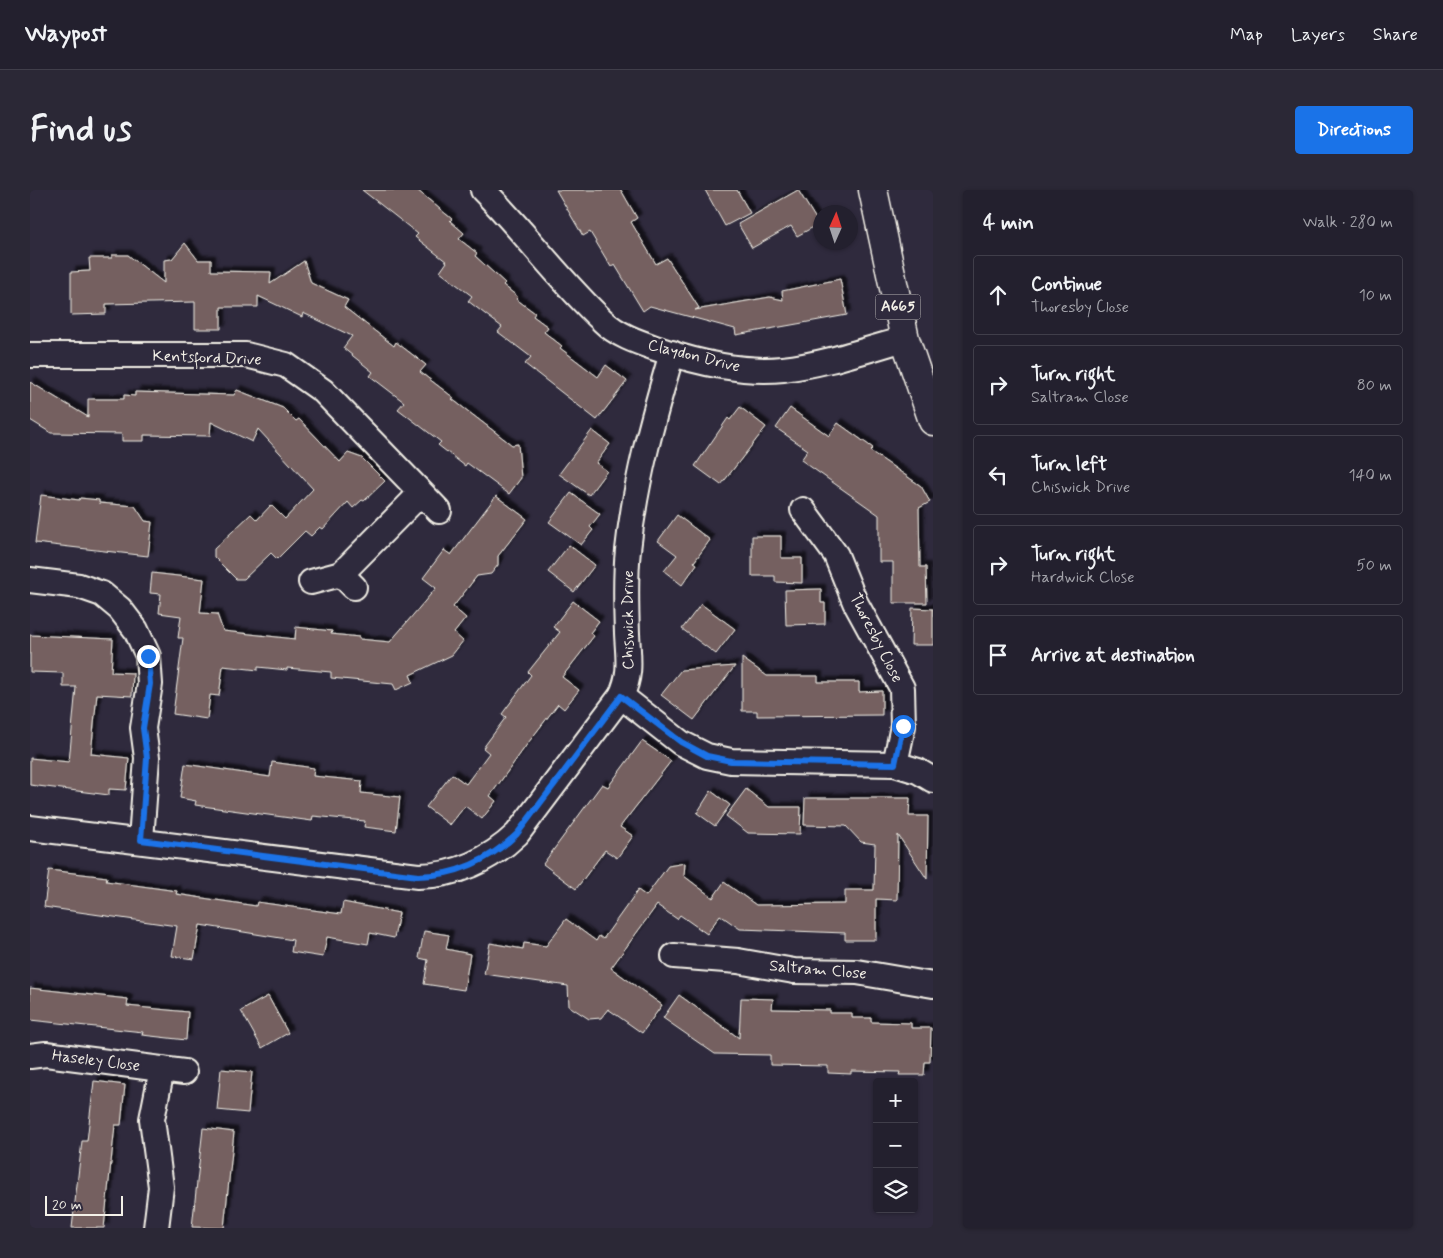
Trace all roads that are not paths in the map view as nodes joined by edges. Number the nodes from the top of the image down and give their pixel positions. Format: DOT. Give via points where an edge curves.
graph roads {
  1 [pos="482,190"];
  2 [pos="873,190"];
  3 [pos="905,339"];
  4 [pos="672,353"];
  5 [pos="30,355"];
  6 [pos="933,421"];
  7 [pos="420,494"];
  8 [pos="803,510"];
  9 [pos="439,511"];
  10 [pos="30,580"];
  11 [pos="311,582"];
  12 [pos="621,696"];
  13 [pos="895,764"];
  14 [pos="933,780"];
  15 [pos="30,828"];
  16 [pos="141,840"];
  17 [pos="674,956"];
  18 [pos="933,985"];
  19 [pos="30,1056"];
  20 [pos="150,1224"];
  1 -- 4 [label="street, Claydon Drive" via="604,322 634,340"];
  2 -- 3 [label="main road, A665"];
  3 -- 4 [label="street, Claydon Drive" via="815,364 782,369 732,367"];
  3 -- 6 [label="main road, A665"];
  4 -- 12 [label="street, Chiswick Drive" via="637,484 628,552 630,669 628,683"];
  5 -- 7 [label="street, Kentsford Drive" via="246,355 286,365 323,391"];
  7 -- 9 [label="street, Kentsford Drive"];
  7 -- 11 [label="street" via="348,581"];
  8 -- 13 [label="street, Thoresby Close" via="837,538 836,555 856,602 902,688 903,726"];
  10 -- 16 [label="street" via="61,593 79,586 102,594 120,609 136,630 148,656 150,684 143,728 147,758"];
  12 -- 13 [label="street" via="681,742 707,756 731,761"];
  12 -- 16 [label="street, Chiswick Drive" via="517,834 505,845 455,872 418,876"];
  13 -- 14 [label="street"];
  15 -- 16 [label="street, Chiswick Drive"];
  17 -- 18 [label="street, Saltram Close" via="738,961 788,970 857,972"];
  19 -- 20 [label="street, Haseley Close" via="46,1054 173,1070 152,1119 162,1187"];
}
